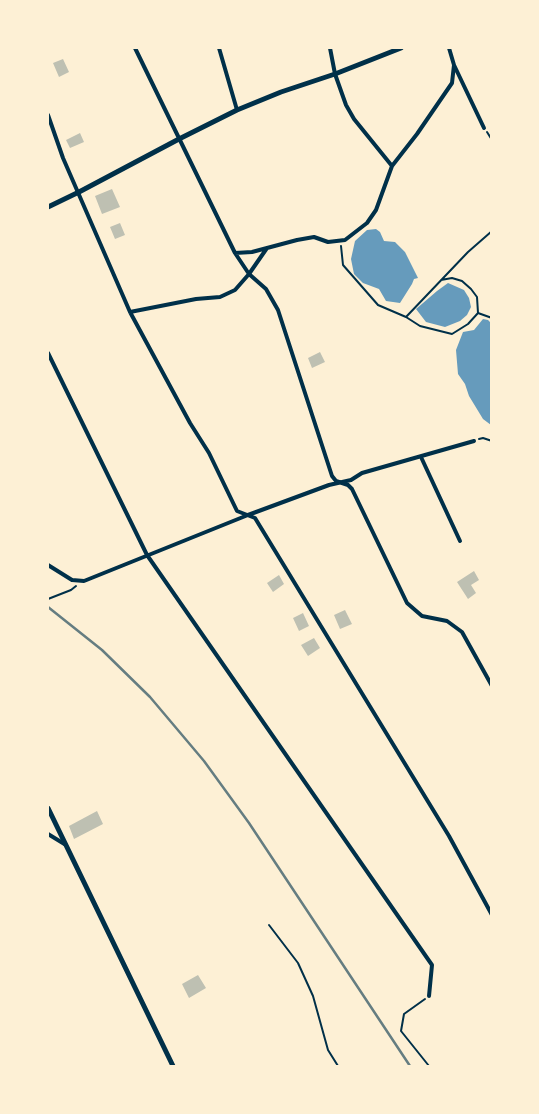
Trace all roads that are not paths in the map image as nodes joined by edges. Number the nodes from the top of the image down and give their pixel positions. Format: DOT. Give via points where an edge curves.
graph roads {
  1 [pos="136,48"];
  2 [pos="219,48"];
  3 [pos="330,48"];
  4 [pos="401,48"];
  5 [pos="449,48"];
  6 [pos="454,65"];
  7 [pos="335,74"];
  8 [pos="237,110"];
  9 [pos="48,115"];
  10 [pos="484,128"];
  11 [pos="179,139"];
  12 [pos="392,166"];
  13 [pos="78,192"];
  14 [pos="48,207"];
  15 [pos="267,248"];
  16 [pos="236,253"];
  17 [pos="249,274"];
  18 [pos="130,312"];
  19 [pos="48,353"];
  20 [pos="474,441"];
  21 [pos="420,458"];
  22 [pos="343,483"];
  23 [pos="248,515"];
  24 [pos="460,541"];
  25 [pos="147,555"];
  26 [pos="48,565"];
  27 [pos="492,686"];
  28 [pos="48,808"];
  29 [pos="48,834"];
  30 [pos="67,846"];
  31 [pos="492,915"];
  32 [pos="269,925"];
  33 [pos="429,996"];
  34 [pos="173,1066"];
  35 [pos="338,1066"];
  1 -- 11 [label="street"];
  2 -- 8 [label="street"];
  3 -- 7 [label="street"];
  4 -- 7 [label="street"];
  5 -- 6 [label="street"];
  6 -- 10 [label="street"];
  6 -- 12 [label="street" via="452,83"];
  7 -- 8 [label="street"];
  7 -- 12 [label="street" via="354,119"];
  8 -- 11 [label="street"];
  9 -- 13 [label="street"];
  11 -- 13 [label="street"];
  11 -- 16 [label="street"];
  12 -- 15 [label="street" via="376,210 367,224 345,240 328,242 314,238"];
  13 -- 14 [label="street"];
  13 -- 18 [label="street"];
  15 -- 16 [label="street"];
  15 -- 17 [label="street"];
  16 -- 17 [label="street"];
  17 -- 18 [label="street" via="235,290 220,297"];
  17 -- 22 [label="street" via="266,289 278,310 329,467 336,481"];
  18 -- 23 [label="street" via="209,453 237,512"];
  19 -- 25 [label="street"];
  20 -- 21 [label="street"];
  21 -- 22 [label="street" via="362,473"];
  21 -- 24 [label="street"];
  22 -- 23 [label="street" via="329,485"];
  22 -- 27 [label="street" via="352,489 407,604 422,616 448,621 462,632"];
  23 -- 25 [label="street"];
  23 -- 31 [label="street" via="256,518 449,836"];
  25 -- 26 [label="street" via="84,581 72,580"];
  25 -- 33 [label="street" via="432,965"];
  28 -- 30 [label="street"];
  29 -- 30 [label="street"];
  30 -- 34 [label="street"];
  32 -- 35 [label="lane" via="298,963 313,996 328,1050"];
}
